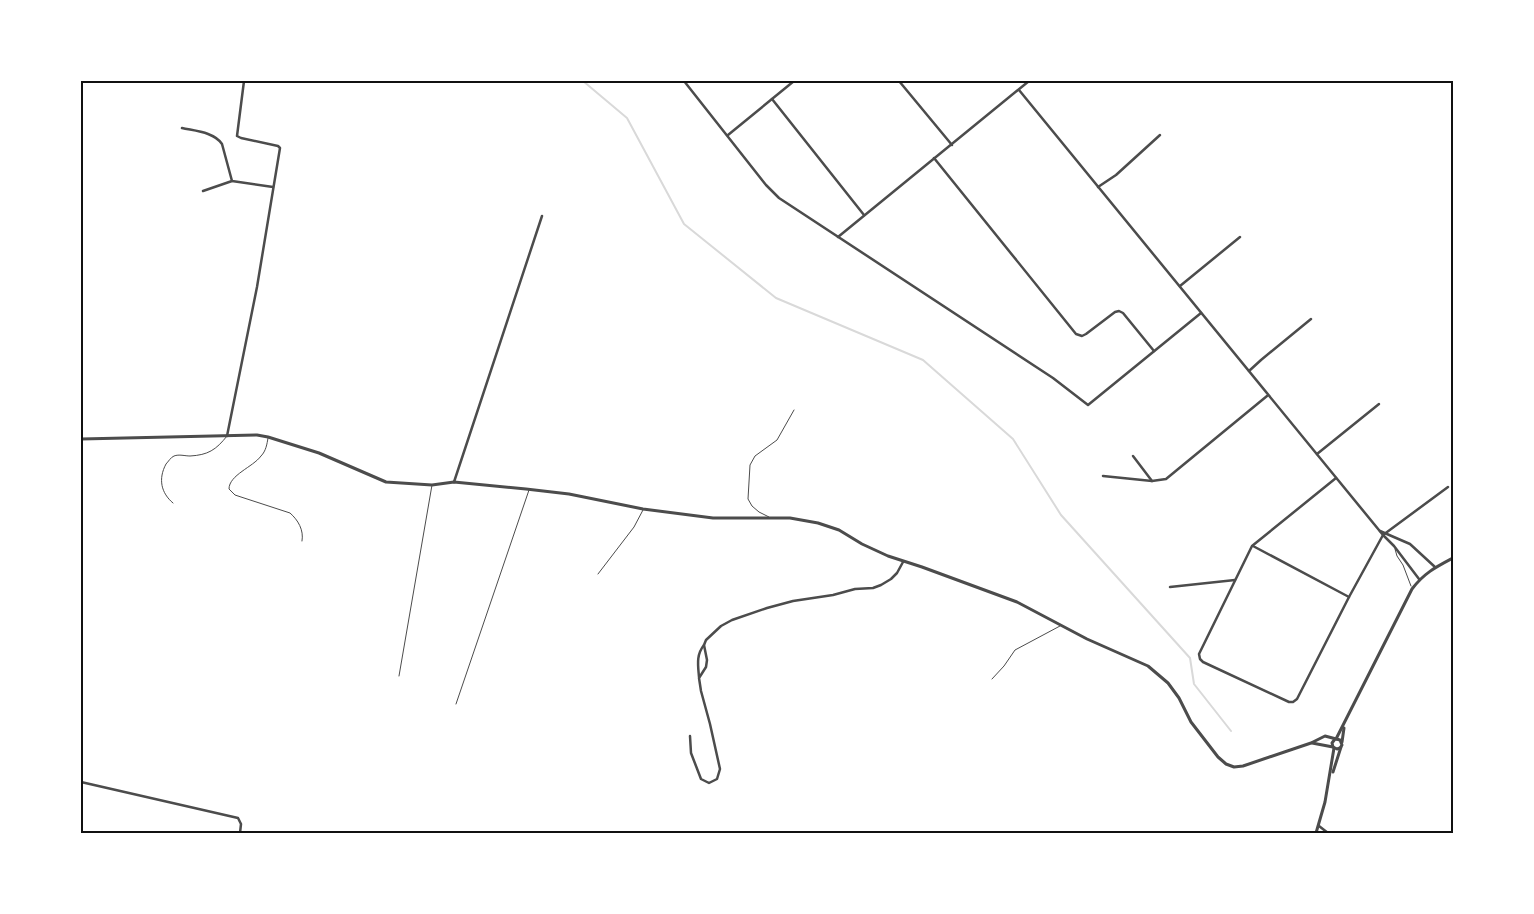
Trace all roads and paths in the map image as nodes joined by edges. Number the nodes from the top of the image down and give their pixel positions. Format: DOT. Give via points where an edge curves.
graph roads {
  1 [pos="244,81"];
  2 [pos="684,81"];
  3 [pos="794,81"];
  4 [pos="900,81"];
  5 [pos="1029,81"];
  6 [pos="1019,90"];
  7 [pos="772,99"];
  8 [pos="182,128"];
  9 [pos="1160,135"];
  10 [pos="728,136"];
  11 [pos="952,145"];
  12 [pos="934,158"];
  13 [pos="232,181"];
  14 [pos="273,187"];
  15 [pos="1098,187"];
  16 [pos="203,191"];
  17 [pos="864,215"];
  18 [pos="542,216"];
  19 [pos="838,237"];
  20 [pos="1240,237"];
  21 [pos="1180,286"];
  22 [pos="1201,313"];
  23 [pos="1311,319"];
  24 [pos="1154,350"];
  25 [pos="1249,371"];
  26 [pos="1268,396"];
  27 [pos="1379,404"];
  28 [pos="794,410"];
  29 [pos="227,436"];
  30 [pos="268,437"];
  31 [pos="81,439"];
  32 [pos="1317,454"];
  33 [pos="1133,456"];
  34 [pos="1103,476"];
  35 [pos="1336,478"];
  36 [pos="1152,481"];
  37 [pos="454,482"];
  38 [pos="432,485"];
  39 [pos="1448,487"];
  40 [pos="530,489"];
  41 [pos="173,503"];
  42 [pos="643,509"];
  43 [pos="770,517"];
  44 [pos="1379,530"];
  45 [pos="1386,533"];
  46 [pos="1382,535"];
  47 [pos="302,541"];
  48 [pos="1252,546"];
  49 [pos="1394,546"];
  50 [pos="1453,558"];
  51 [pos="903,562"];
  52 [pos="1434,567"];
  53 [pos="598,574"];
  54 [pos="1420,579"];
  55 [pos="1235,580"];
  56 [pos="1170,586"];
  57 [pos="1412,589"];
  58 [pos="1349,597"];
  59 [pos="1061,626"];
  60 [pos="704,645"];
  61 [pos="399,676"];
  62 [pos="699,678"];
  63 [pos="992,680"];
  64 [pos="456,704"];
  65 [pos="1344,724"];
  66 [pos="690,736"];
  67 [pos="1336,739"];
  68 [pos="1311,743"];
  69 [pos="1342,744"];
  70 [pos="1334,747"];
  71 [pos="1330,779"];
  72 [pos="81,782"];
  73 [pos="1319,826"];
  74 [pos="240,833"];
  75 [pos="1316,833"];
  76 [pos="1328,833"];
  1 -- 14 [label="street" via="237,136 279,146"];
  2 -- 10 [label="street"];
  3 -- 7 [label="street"];
  4 -- 11 [label="street"];
  5 -- 6 [label="street"];
  6 -- 11 [label="street"];
  6 -- 15 [label="street"];
  7 -- 10 [label="street"];
  7 -- 17 [label="street"];
  8 -- 13 [label="street" via="218,138"];
  9 -- 15 [label="street"];
  10 -- 19 [label="street" via="779,198"];
  11 -- 12 [label="street"];
  12 -- 17 [label="street"];
  12 -- 24 [label="street" via="1076,334 1086,334 1119,311"];
  13 -- 14 [label="street"];
  13 -- 16 [label="street"];
  14 -- 29 [label="street"];
  15 -- 21 [label="street"];
  17 -- 19 [label="street"];
  18 -- 37 [label="street"];
  19 -- 24 [label="street" via="1053,378 1088,405"];
  20 -- 21 [label="street"];
  21 -- 22 [label="street"];
  22 -- 24 [label="street"];
  22 -- 25 [label="street"];
  23 -- 25 [label="street"];
  25 -- 26 [label="street"];
  26 -- 32 [label="street"];
  26 -- 36 [label="street" via="1166,479"];
  27 -- 32 [label="street"];
  28 -- 43 [label="lane" via="777,440 754,456 750,464 748,499 759,512"];
  29 -- 30 [label="street"];
  29 -- 31 [label="street"];
  29 -- 41 [label="lane" via="211,452 170,459 161,484"];
  30 -- 38 [label="street" via="319,453 386,482"];
  30 -- 47 [label="lane" via="261,458 237,475 229,489 235,495 290,512 302,530"];
  32 -- 35 [label="street"];
  33 -- 36 [label="street"];
  34 -- 36 [label="street"];
  35 -- 44 [label="street"];
  35 -- 48 [label="street"];
  37 -- 38 [label="street"];
  37 -- 40 [label="street"];
  38 -- 61 [label="lane"];
  39 -- 45 [label="street"];
  40 -- 42 [label="street"];
  40 -- 64 [label="lane"];
  42 -- 43 [label="street" via="713,518"];
  42 -- 53 [label="lane" via="634,527"];
  43 -- 51 [label="street" via="818,523 840,530 862,544"];
  44 -- 45 [label="street"];
  44 -- 46 [label="street"];
  45 -- 46 [label="street"];
  45 -- 52 [label="street" via="1410,544"];
  46 -- 49 [label="street"];
  46 -- 58 [label="street"];
  48 -- 55 [label="street"];
  48 -- 58 [label="street"];
  49 -- 54 [label="street"];
  49 -- 57 [label="lane"];
  50 -- 52 [label="street"];
  51 -- 59 [label="street" via="1017,602"];
  51 -- 60 [label="street" via="892,579 881,585 793,601 732,620 721,626"];
  52 -- 54 [label="street"];
  54 -- 57 [label="street"];
  55 -- 56 [label="street"];
  55 -- 58 [label="street" via="1199,654 1200,659 1290,702 1297,699"];
  57 -- 65 [label="street"];
  59 -- 63 [label="lane" via="1015,650"];
  59 -- 68 [label="street" via="1148,666 1168,683 1191,722 1226,764 1243,766"];
  60 -- 62 [label="street" via="698,658"];
  60 -- 62 [label="street" via="706,667"];
  62 -- 66 [label="street" via="720,769 717,779 709,783 701,779 691,753"];
  65 -- 67 [label="street"];
  65 -- 69 [label="street"];
  67 -- 68 [label="street" via="1325,736"];
  67 -- 69 [label="street"];
  67 -- 70 [label="street" via="1332,742"];
  68 -- 70 [label="street"];
  69 -- 70 [label="street" via="1337,749"];
  69 -- 71 [label="street"];
  70 -- 71 [label="street"];
  71 -- 73 [label="street"];
  72 -- 74 [label="street" via="238,818"];
  73 -- 75 [label="street"];
  73 -- 76 [label="street"];
}
